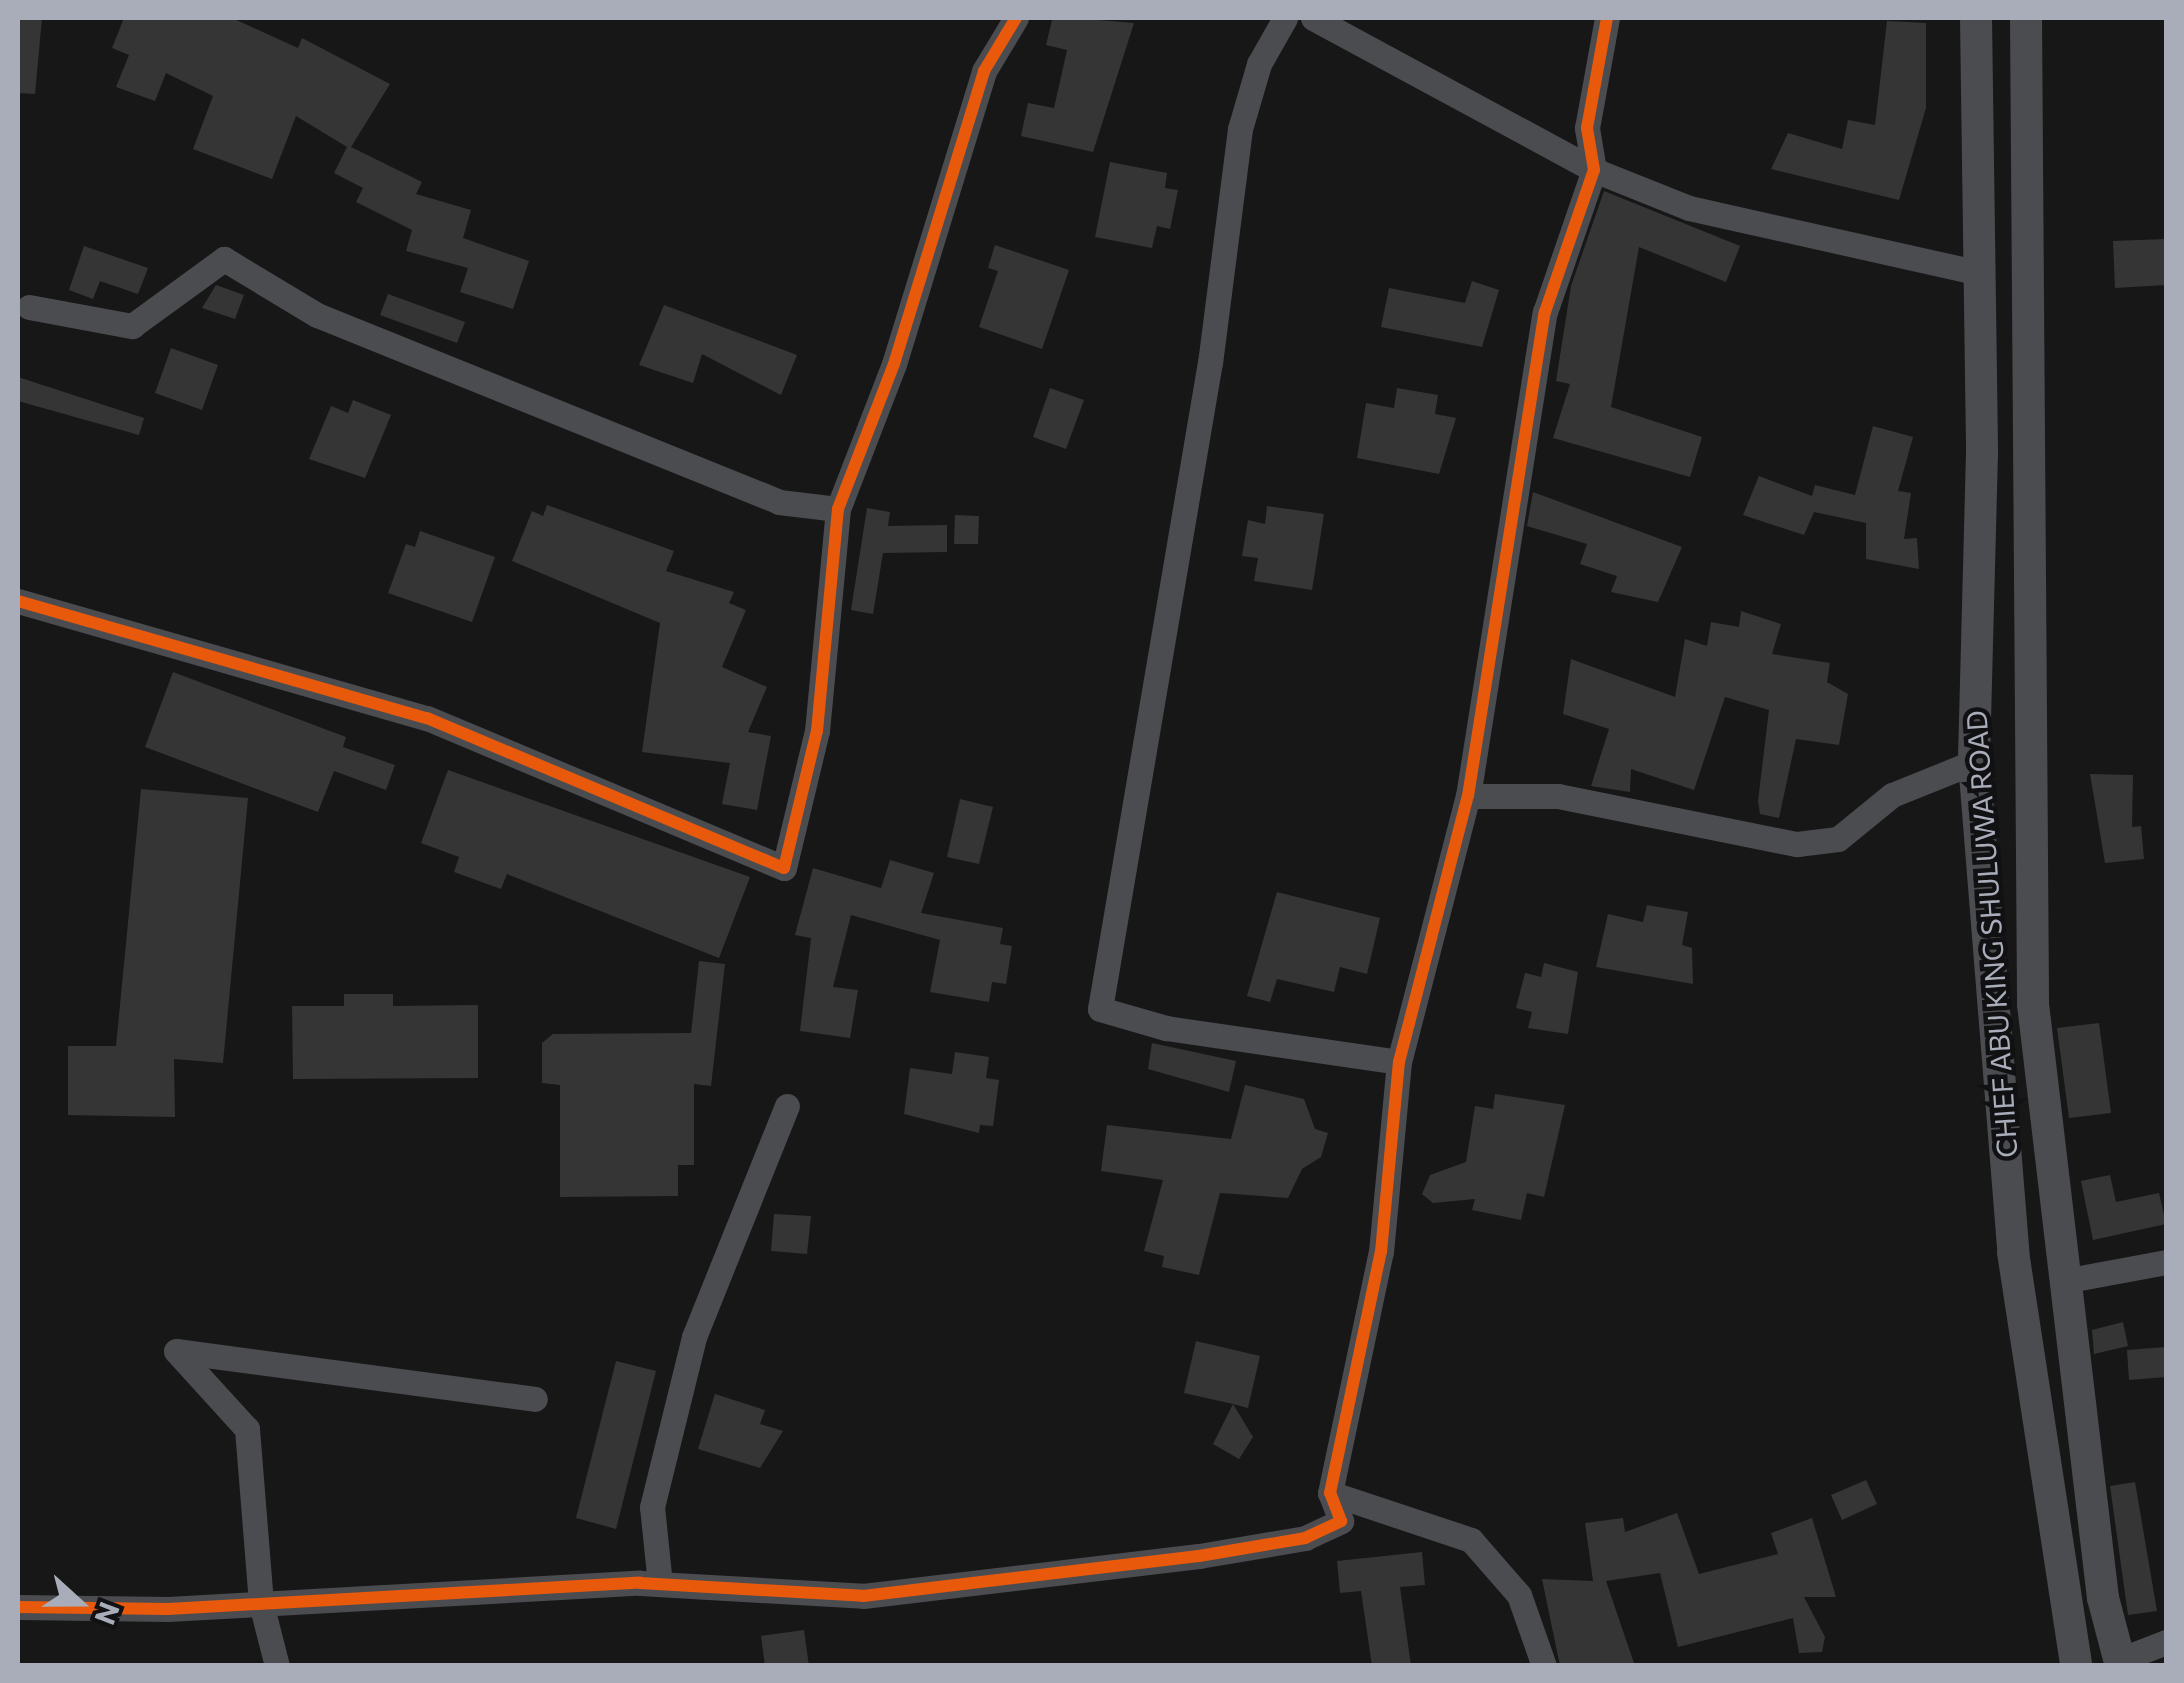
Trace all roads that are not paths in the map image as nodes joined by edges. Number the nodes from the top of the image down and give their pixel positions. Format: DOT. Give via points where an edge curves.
graph roads {
  1 [pos="1016,18"];
  2 [pos="1285,18"];
  3 [pos="1313,18"];
  4 [pos="1608,18"];
  5 [pos="1976,18"];
  6 [pos="2026,18"];
  7 [pos="1594,170"];
  8 [pos="1979,273"];
  9 [pos="29,307"];
  10 [pos="2029,452"];
  11 [pos="1982,454"];
  12 [pos="838,509"];
  13 [pos="18,600"];
  14 [pos="1974,762"];
  15 [pos="1468,796"];
  16 [pos="1399,1062"];
  17 [pos="787,1106"];
  18 [pos="2166,1262"];
  19 [pos="2069,1280"];
  20 [pos="535,1400"];
  21 [pos="1330,1492"];
  22 [pos="1373,1514"];
  23 [pos="1340,1521"];
  24 [pos="660,1584"];
  25 [pos="262,1603"];
  26 [pos="18,1607"];
  27 [pos="2166,1642"];
  28 [pos="2121,1663"];
  29 [pos="277,1666"];
  30 [pos="1544,1666"];
  31 [pos="2076,1666"];
  1 -- 12 [label="street" via="984,71 894,364"];
  2 -- 16 [label="street" via="1240,129 1207,381 1100,1009 1166,1028"];
  3 -- 7 [label="street"];
  4 -- 7 [label="street" via="1588,128"];
  5 -- 8 [label="street, CHIEF ABU KING SHULUWA ROAD"];
  6 -- 10 [label="street"];
  7 -- 8 [label="street" via="1689,208"];
  7 -- 15 [label="street" via="1544,312"];
  8 -- 11 [label="street, CHIEF ABU KING SHULUWA ROAD"];
  9 -- 12 [label="street" via="132,326 224,258 317,314 409,352 779,502"];
  10 -- 11 [label="street"];
  10 -- 19 [label="street" via="2032,1004"];
  11 -- 14 [label="street, CHIEF ABU KING SHULUWA ROAD"];
  12 -- 13 [label="street" via="818,732 784,868 428,718"];
  14 -- 15 [label="street" via="1892,795 1838,840 1797,844 1558,796"];
  14 -- 31 [label="street, CHIEF ABU KING SHULUWA ROAD" via="2013,1252"];
  15 -- 16 [label="street"];
  16 -- 21 [label="street" via="1381,1252"];
  17 -- 24 [label="street" via="694,1337 652,1506"];
  18 -- 19 [label="street"];
  19 -- 28 [label="street" via="2103,1598"];
  20 -- 25 [label="street" via="176,1351 247,1429"];
  21 -- 22 [label="street"];
  21 -- 23 [label="street"];
  22 -- 23 [label="street"];
  22 -- 30 [label="street" via="1448,1530 1492,1557 1519,1595"];
  23 -- 24 [label="street" via="1305,1538 1198,1556 863,1596"];
  24 -- 25 [label="street"];
  25 -- 26 [label="street"];
  25 -- 29 [label="street"];
  27 -- 28 [label="street"];
}
